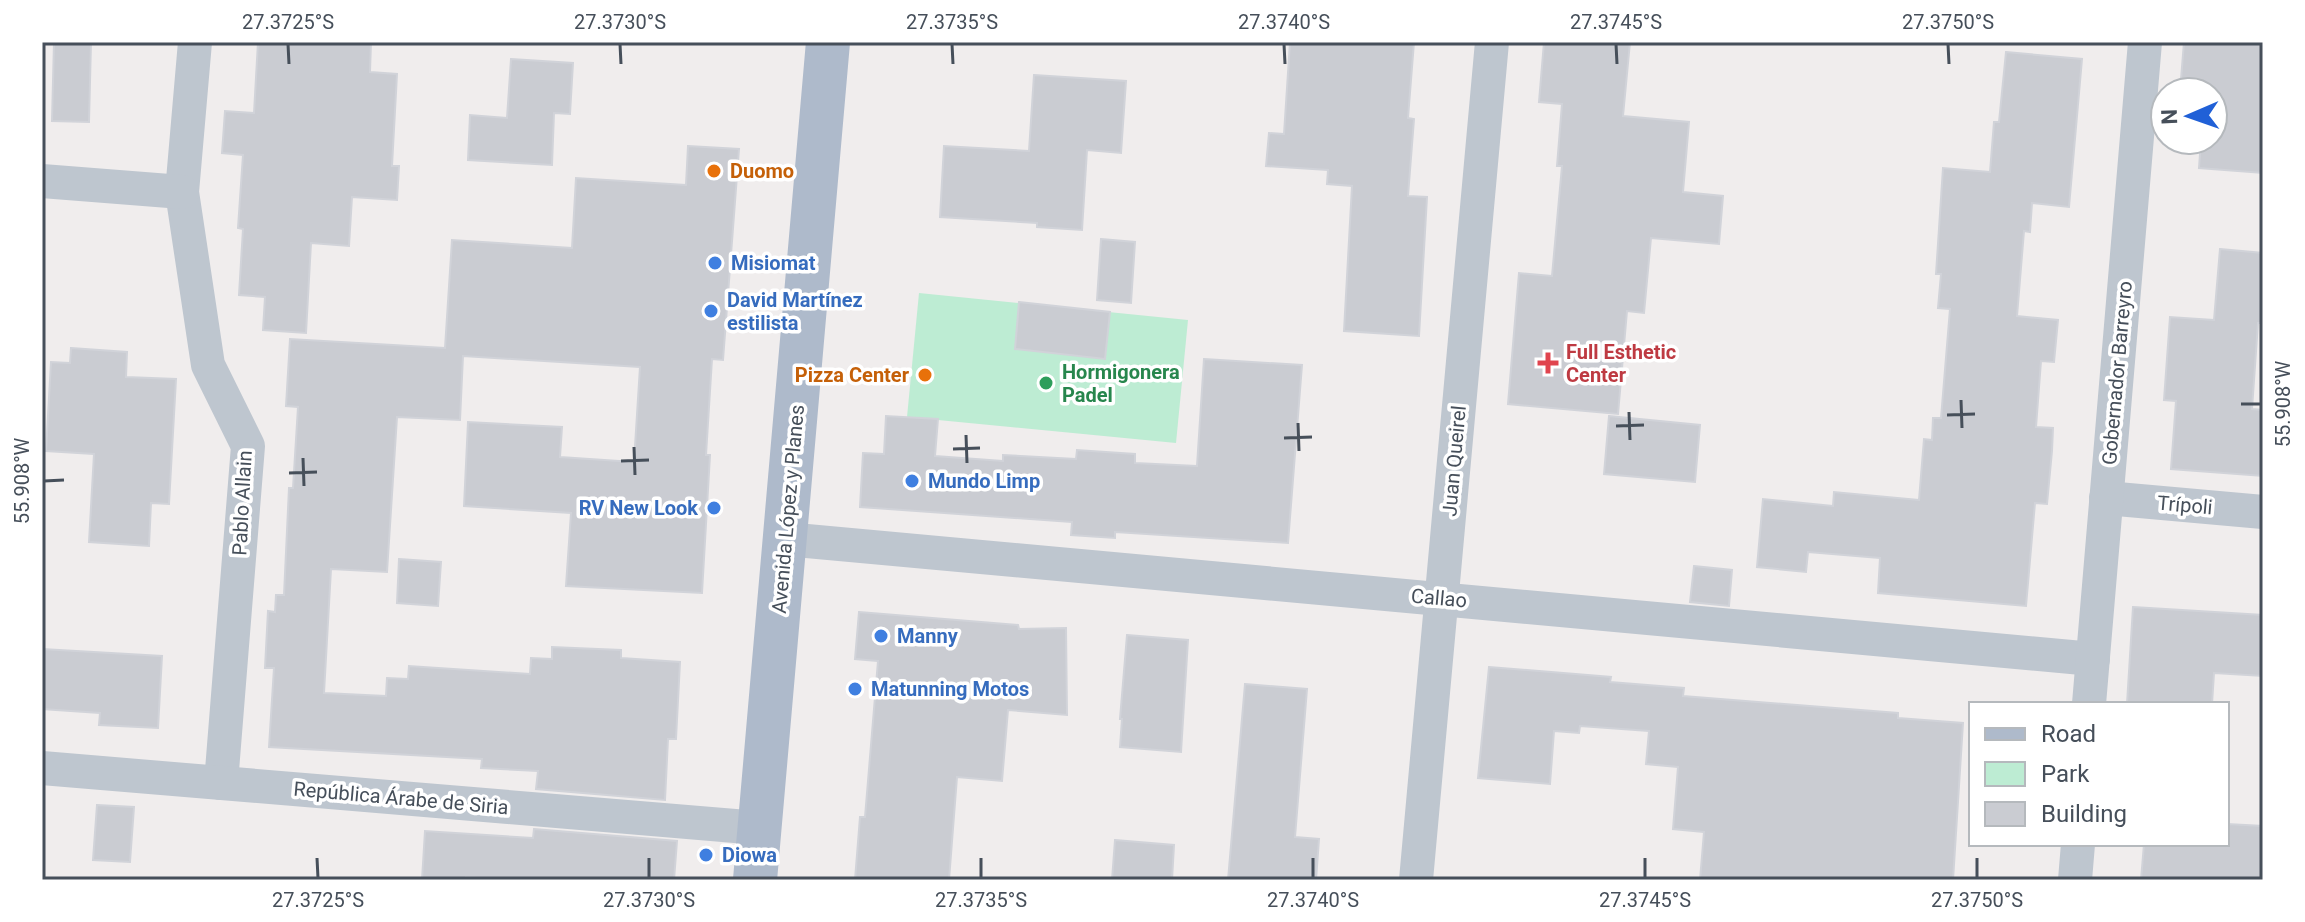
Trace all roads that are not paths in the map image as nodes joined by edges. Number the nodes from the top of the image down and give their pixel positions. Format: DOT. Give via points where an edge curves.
graph roads {
  1 [pos="195,42"];
  2 [pos="828,42"];
  3 [pos="1492,42"];
  4 [pos="2145,42"];
  5 [pos="42,181"];
  6 [pos="182,192"];
  7 [pos="2106,498"];
  8 [pos="2263,512"];
  9 [pos="785,539"];
  10 [pos="1442,598"];
  11 [pos="2093,659"];
  12 [pos="2089,702"];
  13 [pos="42,768"];
  14 [pos="221,783"];
  15 [pos="759,828"];
  16 [pos="2078,846"];
  17 [pos="755,880"];
  18 [pos="1416,880"];
  19 [pos="2075,880"];
  1 -- 6 [label="street, Pablo Allain"];
  2 -- 9 [label="main road, Avenida López y Planes"];
  3 -- 10 [label="street, Juan Queirel"];
  4 -- 7 [label="street, Gobernador Barreyro"];
  5 -- 6 [label="street"];
  6 -- 14 [label="street, Pablo Allain" via="208,365 248,446"];
  7 -- 8 [label="street, Trípoli"];
  7 -- 11 [label="street, Gobernador Barreyro"];
  9 -- 10 [label="street, Callao"];
  9 -- 15 [label="main road, Avenida López y Planes"];
  10 -- 11 [label="street, Callao"];
  10 -- 18 [label="street, Juan Queirel"];
  11 -- 12 [label="street, Gobernador Barreyro"];
  13 -- 14 [label="street, República Árabe de Siria"];
  14 -- 15 [label="street, República Árabe de Siria"];
  15 -- 17 [label="main road, Avenida López y Planes"];
  16 -- 19 [label="street"];
}
